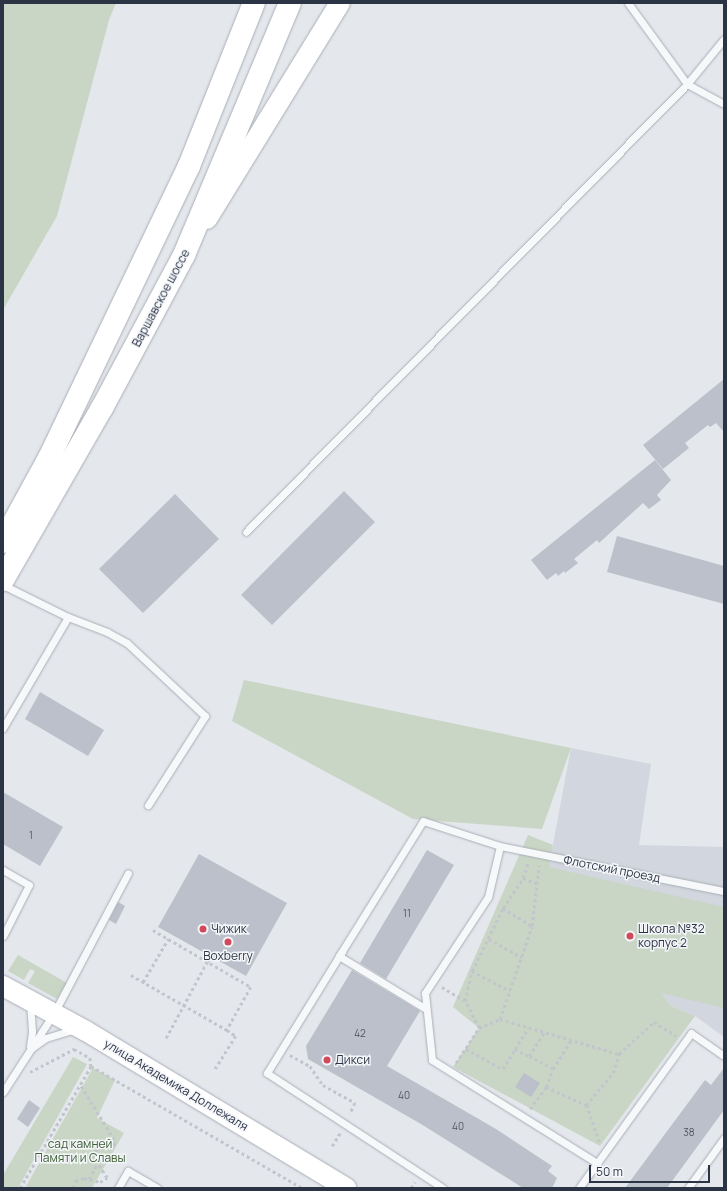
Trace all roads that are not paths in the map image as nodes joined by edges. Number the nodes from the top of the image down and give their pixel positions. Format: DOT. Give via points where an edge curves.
graph roads {
  1 [pos="254,3"];
  2 [pos="290,3"];
  3 [pos="340,3"];
  4 [pos="628,3"];
  5 [pos="724,39"];
  6 [pos="687,84"];
  7 [pos="724,104"];
  8 [pos="184,255"];
  9 [pos="246,532"];
  10 [pos="3,542"];
  11 [pos="3,580"];
  12 [pos="3,585"];
  13 [pos="68,617"];
  14 [pos="3,728"];
  15 [pos="148,805"];
  16 [pos="500,846"];
  17 [pos="3,870"];
  18 [pos="128,873"];
  19 [pos="724,891"];
  20 [pos="3,936"];
  21 [pos="340,954"];
  22 [pos="3,986"];
  23 [pos="30,1001"];
  24 [pos="426,1009"];
  25 [pos="54,1013"];
  26 [pos="80,1027"];
  27 [pos="29,1050"];
  28 [pos="724,1056"];
  29 [pos="3,1092"];
  30 [pos="724,1138"];
  31 [pos="597,1163"];
  32 [pos="118,1188"];
  33 [pos="157,1188"];
  34 [pos="346,1188"];
  35 [pos="443,1188"];
  36 [pos="579,1188"];
  37 [pos="688,1188"];
  1 -- 10 [label="main road" via="186,173 49,458"];
  2 -- 8 [label="main road, Варшавское шоссе"];
  3 -- 8 [label="main road"];
  4 -- 6 [label="lane"];
  5 -- 6 [label="lane"];
  6 -- 7 [label="lane"];
  6 -- 9 [label="lane"];
  8 -- 11 [label="main road, Варшавское шоссе" via="102,408"];
  12 -- 13 [label="lane"];
  13 -- 14 [label="lane"];
  13 -- 15 [label="lane" via="127,642 205,716"];
  16 -- 19 [label="lane, Флотский проезд"];
  16 -- 21 [label="lane, Флотский проезд" via="423,822"];
  16 -- 24 [label="lane" via="488,898 424,993"];
  17 -- 20 [label="lane" via="29,885"];
  18 -- 25 [label="lane"];
  21 -- 24 [label="lane"];
  21 -- 35 [label="lane" via="266,1073"];
  22 -- 23 [label="main road, улица Академика Доллежаля"];
  23 -- 25 [label="main road, улица Академика Доллежаля"];
  23 -- 27 [label="lane" via="32,1031"];
  24 -- 31 [label="lane" via="432,1060"];
  25 -- 26 [label="main road, улица Академика Доллежаля"];
  25 -- 27 [label="lane"];
  26 -- 27 [label="lane" via="46,1038"];
  26 -- 34 [label="main road, улица Академика Доллежаля"];
  27 -- 29 [label="lane"];
  28 -- 31 [label="lane" via="691,1032"];
  30 -- 37 [label="lane"];
  31 -- 36 [label="lane"];
  32 -- 33 [label="lane" via="128,1171"];
}
